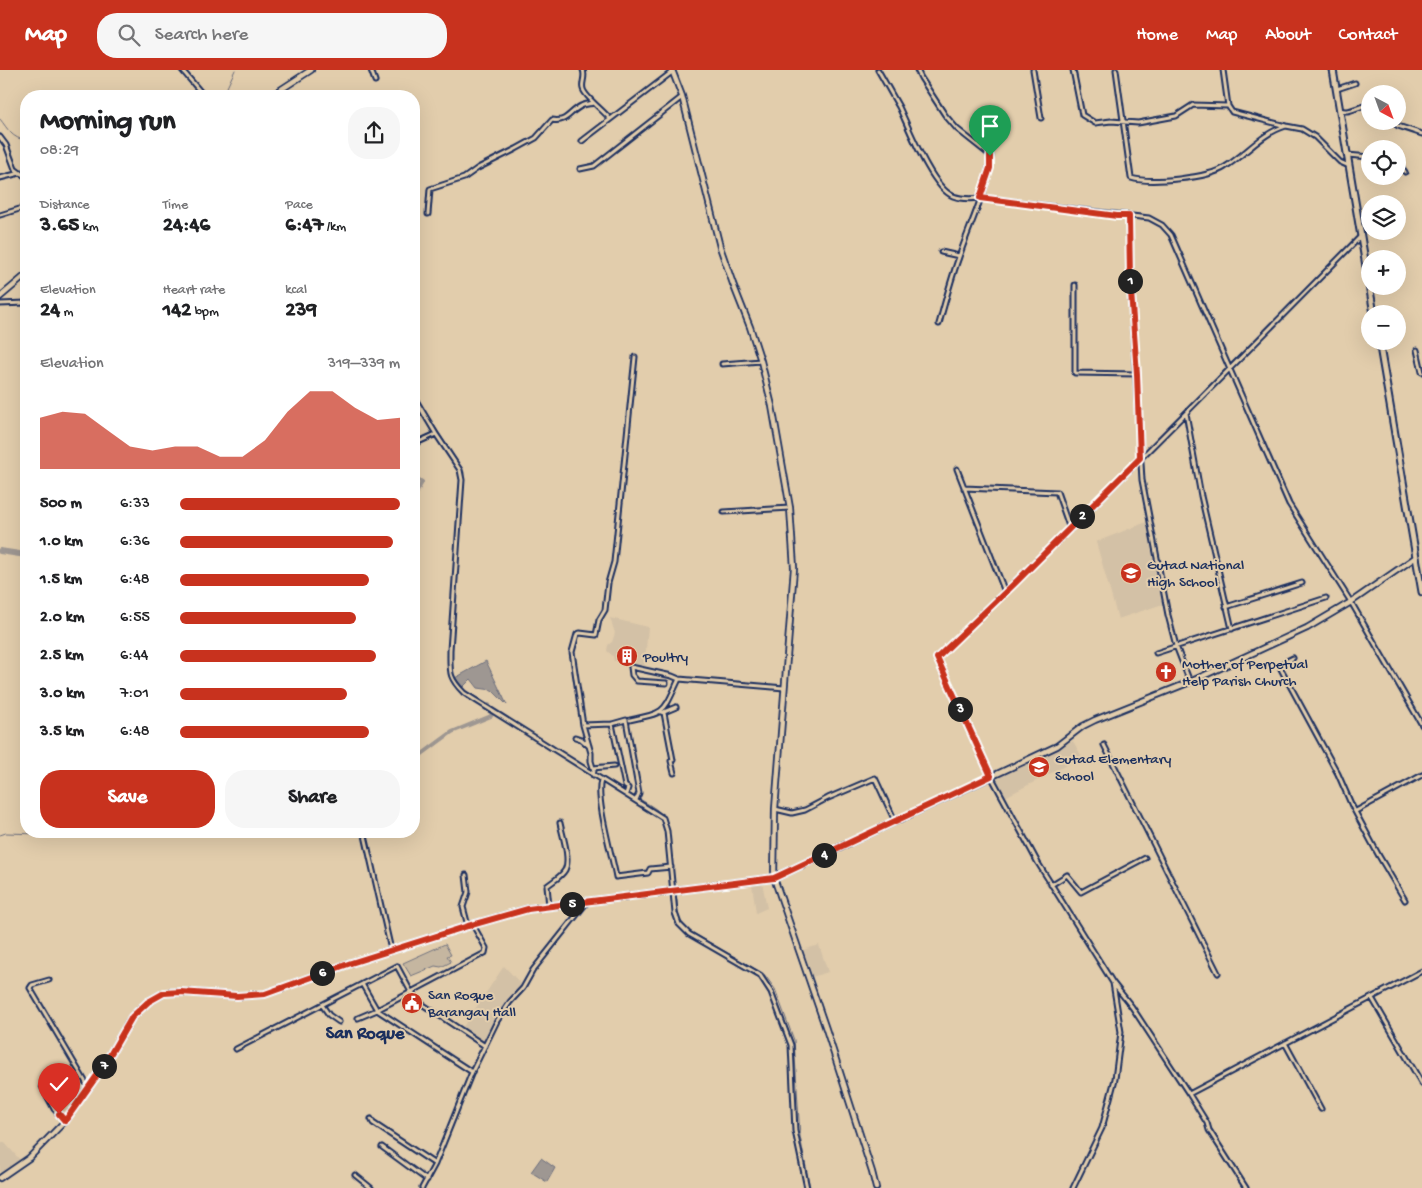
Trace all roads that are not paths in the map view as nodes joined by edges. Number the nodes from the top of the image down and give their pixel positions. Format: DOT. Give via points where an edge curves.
graph roads {
  1 [pos="182,70"];
  2 [pos="311,70"];
  3 [pos="370,70"];
  4 [pos="583,70"];
  5 [pos="878,70"];
  6 [pos="917,70"];
  7 [pos="1033,70"];
  8 [pos="1073,70"];
  9 [pos="1116,70"];
  10 [pos="1223,70"];
  11 [pos="1333,70"];
  12 [pos="672,71"];
  13 [pos="375,81"];
  14 [pos="1355,83"];
  15 [pos="1336,89"];
  16 [pos="199,90"];
  17 [pos="280,90"];
  18 [pos="682,96"];
  19 [pos="594,103"];
  20 [pos="1228,106"];
  21 [pos="1361,106"];
  22 [pos="1340,110"];
  23 [pos="1041,118"];
  24 [pos="610,119"];
  25 [pos="1124,122"];
  26 [pos="1277,126"];
  27 [pos="1406,129"];
  28 [pos="1422,134"];
  29 [pos="0,137"];
  30 [pos="582,141"];
  31 [pos="1347,154"];
  32 [pos="1361,155"];
  33 [pos="1349,166"];
  34 [pos="580,168"];
  35 [pos="20,172"];
  36 [pos="20,172"];
  37 [pos="0,178"];
  38 [pos="980,198"];
  39 [pos="20,209"];
  40 [pos="428,214"];
  41 [pos="0,215"];
  42 [pos="1129,216"];
  43 [pos="1361,236"];
  44 [pos="1362,240"];
  45 [pos="941,252"];
  46 [pos="959,256"];
  47 [pos="20,280"];
  48 [pos="1075,285"];
  49 [pos="0,297"];
  50 [pos="20,303"];
  51 [pos="0,304"];
  52 [pos="1372,305"];
  53 [pos="938,324"];
  54 [pos="1381,350"];
  55 [pos="1418,350"];
  56 [pos="635,358"];
  57 [pos="761,361"];
  58 [pos="722,364"];
  59 [pos="1230,369"];
  60 [pos="1422,372"];
  61 [pos="1137,374"];
  62 [pos="420,407"];
  63 [pos="1186,414"];
  64 [pos="436,434"];
  65 [pos="420,441"];
  66 [pos="1140,458"];
  67 [pos="957,469"];
  68 [pos="964,488"];
  69 [pos="790,508"];
  70 [pos="724,512"];
  71 [pos="1070,529"];
  72 [pos="1422,554"];
  73 [pos="1416,557"];
  74 [pos="1302,583"];
  75 [pos="1422,592"];
  76 [pos="1005,593"];
  77 [pos="1326,598"];
  78 [pos="1351,602"];
  79 [pos="1226,607"];
  80 [pos="1232,629"];
  81 [pos="1176,646"];
  82 [pos="1156,652"];
  83 [pos="1293,658"];
  84 [pos="679,679"];
  85 [pos="1190,682"];
  86 [pos="666,683"];
  87 [pos="784,688"];
  88 [pos="676,707"];
  89 [pos="661,712"];
  90 [pos="630,720"];
  91 [pos="612,724"];
  92 [pos="583,725"];
  93 [pos="1422,725"];
  94 [pos="575,737"];
  95 [pos="1104,745"];
  96 [pos="589,746"];
  97 [pos="614,766"];
  98 [pos="593,768"];
  99 [pos="674,773"];
  100 [pos="593,775"];
  101 [pos="1422,775"];
  102 [pos="991,776"];
  103 [pos="601,780"];
  104 [pos="626,794"];
  105 [pos="636,800"];
  106 [pos="775,809"];
  107 [pos="1356,811"];
  108 [pos="560,822"];
  109 [pos="895,822"];
  110 [pos="366,838"];
  111 [pos="1145,858"];
  112 [pos="671,867"];
  113 [pos="466,875"];
  114 [pos="774,878"];
  115 [pos="1051,885"];
  116 [pos="674,891"];
  117 [pos="1404,900"];
  118 [pos="587,902"];
  119 [pos="549,906"];
  120 [pos="470,925"];
  121 [pos="392,951"];
  122 [pos="1422,971"];
  123 [pos="1218,973"];
  124 [pos="49,980"];
  125 [pos="1113,983"];
  126 [pos="362,984"];
  127 [pos="411,992"];
  128 [pos="1372,998"];
  129 [pos="322,1005"];
  130 [pos="377,1010"];
  131 [pos="358,1018"];
  132 [pos="339,1022"];
  133 [pos="1285,1043"];
  134 [pos="485,1046"];
  135 [pos="236,1049"];
  136 [pos="472,1072"];
  137 [pos="1422,1084"];
  138 [pos="42,1086"];
  139 [pos="89,1088"];
  140 [pos="1189,1094"];
  141 [pos="1321,1109"];
  142 [pos="371,1119"];
  143 [pos="65,1121"];
  144 [pos="382,1147"];
  145 [pos="435,1164"];
  146 [pos="355,1176"];
  147 [pos="0,1179"];
  148 [pos="427,1180"];
  149 [pos="371,1188"];
  150 [pos="422,1188"];
  151 [pos="807,1188"];
  152 [pos="876,1188"];
  153 [pos="1073,1188"];
  154 [pos="1246,1188"];
  1 -- 16 [label="street"];
  2 -- 17 [label="main road"];
  3 -- 13 [label="street"];
  4 -- 19 [label="street" via="583,89"];
  5 -- 38 [label="street" via="928,168 942,187 952,196"];
  6 -- 38 [label="street" via="945,115 990,156 990,168"];
  7 -- 23 [label="street"];
  8 -- 25 [label="street" via="1082,115 1095,123"];
  9 -- 25 [label="street"];
  10 -- 20 [label="street"];
  11 -- 15 [label="main road"];
  12 -- 18 [label="main road"];
  12 -- 24 [label="street"];
  14 -- 15 [label="street"];
  15 -- 22 [label="main road"];
  18 -- 34 [label="street" via="598,163 590,168"];
  18 -- 57 [label="main road" via="720,247"];
  19 -- 24 [label="street"];
  19 -- 40 [label="street" via="581,106 565,120 552,120 536,138 464,178 430,189"];
  20 -- 25 [label="street" via="1193,105 1176,116 1138,123"];
  20 -- 26 [label="street" via="1232,112"];
  21 -- 22 [label="street" via="1350,111"];
  22 -- 31 [label="main road"];
  24 -- 30 [label="street"];
  25 -- 26 [label="street" via="1131,178 1140,181 1195,176 1224,168"];
  26 -- 33 [label="street" via="1302,129"];
  27 -- 28 [label="street"];
  29 -- 35 [label="street" via="15,169"];
  31 -- 32 [label="street"];
  31 -- 33 [label="main road"];
  33 -- 43 [label="main road"];
  36 -- 37 [label="street"];
  38 -- 42 [label="street"];
  38 -- 46 [label="street"];
  39 -- 41 [label="street"];
  42 -- 59 [label="street" via="1149,218 1171,235"];
  42 -- 61 [label="street"];
  43 -- 59 [label="street"];
  44 -- 52 [label="main road"];
  45 -- 46 [label="street"];
  46 -- 53 [label="street"];
  47 -- 49 [label="main road"];
  48 -- 61 [label="street" via="1075,373"];
  50 -- 51 [label="street"];
  54 -- 73 [label="main road"];
  55 -- 60 [label="street"];
  56 -- 92 [label="street" via="606,610 599,620 596,635 577,634 572,652"];
  57 -- 58 [label="street"];
  57 -- 69 [label="main road"];
  59 -- 63 [label="street"];
  59 -- 78 [label="street" via="1289,504"];
  61 -- 66 [label="street"];
  62 -- 64 [label="street"];
  63 -- 66 [label="street"];
  63 -- 79 [label="street"];
  64 -- 65 [label="street"];
  64 -- 100 [label="street" via="460,470 462,480 450,650 453,682 464,693"];
  66 -- 71 [label="street"];
  66 -- 81 [label="street"];
  67 -- 68 [label="street"];
  68 -- 71 [label="street" via="1057,492"];
  68 -- 76 [label="street"];
  69 -- 70 [label="street"];
  69 -- 87 [label="main road" via="794,568"];
  71 -- 76 [label="street"];
  72 -- 73 [label="street"];
  73 -- 75 [label="main road"];
  73 -- 78 [label="main road"];
  74 -- 79 [label="street"];
  76 -- 102 [label="street" via="937,658"];
  77 -- 80 [label="street"];
  78 -- 85 [label="main road" via="1308,628"];
  78 -- 93 [label="street"];
  79 -- 80 [label="street"];
  80 -- 81 [label="street"];
  81 -- 82 [label="street"];
  81 -- 85 [label="street"];
  83 -- 107 [label="street" via="1283,663 1281,669"];
  84 -- 86 [label="street" via="632,667 636,681"];
  84 -- 87 [label="street"];
  84 -- 89 [label="street"];
  85 -- 102 [label="main road" via="1095,720 1057,746"];
  87 -- 106 [label="main road"];
  88 -- 89 [label="street"];
  89 -- 90 [label="street"];
  89 -- 99 [label="street" via="668,726"];
  91 -- 92 [label="street"];
  91 -- 104 [label="street" via="620,767 628,788"];
  91 -- 105 [label="street" via="626,720 639,793"];
  92 -- 96 [label="street"];
  94 -- 96 [label="street"];
  95 -- 123 [label="street"];
  96 -- 98 [label="street"];
  97 -- 98 [label="street"];
  98 -- 100 [label="street"];
  100 -- 103 [label="street"];
  101 -- 107 [label="street"];
  102 -- 109 [label="main road"];
  102 -- 115 [label="street"];
  103 -- 104 [label="street"];
  103 -- 112 [label="street" via="601,804 616,877"];
  104 -- 105 [label="street"];
  105 -- 112 [label="street" via="663,818"];
  106 -- 109 [label="street" via="792,813 805,810 875,778"];
  106 -- 114 [label="main road"];
  107 -- 117 [label="street"];
  108 -- 119 [label="street" via="566,868 548,886"];
  109 -- 114 [label="main road"];
  110 -- 121 [label="street"];
  111 -- 115 [label="street" via="1081,892 1068,875"];
  112 -- 116 [label="street"];
  113 -- 120 [label="street" via="468,892 463,907"];
  114 -- 116 [label="main road"];
  114 -- 152 [label="main road" via="826,1028"];
  115 -- 125 [label="street"];
  116 -- 118 [label="main road"];
  116 -- 151 [label="street" via="679,924 689,934 760,975 771,992 791,1045 796,1131"];
  118 -- 119 [label="main road"];
  118 -- 134 [label="street" via="510,1002"];
  119 -- 120 [label="main road"];
  120 -- 121 [label="main road"];
  120 -- 127 [label="street" via="486,948 485,953"];
  121 -- 139 [label="main road" via="265,994 237,996 173,992 156,997 132,1017"];
  122 -- 128 [label="street"];
  124 -- 139 [label="street" via="32,984 30,988"];
  125 -- 140 [label="street"];
  125 -- 153 [label="street" via="1121,1032 1115,1078 1102,1128"];
  126 -- 127 [label="street" via="397,966"];
  126 -- 129 [label="street"];
  126 -- 130 [label="street"];
  127 -- 130 [label="street"];
  127 -- 134 [label="street" via="419,1002"];
  128 -- 133 [label="street"];
  128 -- 137 [label="street"];
  129 -- 132 [label="street"];
  129 -- 135 [label="street"];
  130 -- 131 [label="street"];
  130 -- 136 [label="street"];
  133 -- 140 [label="street"];
  133 -- 141 [label="street"];
  134 -- 136 [label="street"];
  136 -- 145 [label="street"];
  138 -- 143 [label="street" via="54,1109"];
  139 -- 143 [label="main road"];
  140 -- 154 [label="street"];
  142 -- 145 [label="street"];
  143 -- 147 [label="main road" via="29,1158"];
  144 -- 148 [label="street"];
  145 -- 148 [label="street"];
  146 -- 149 [label="street"];
  148 -- 150 [label="street"];
}
